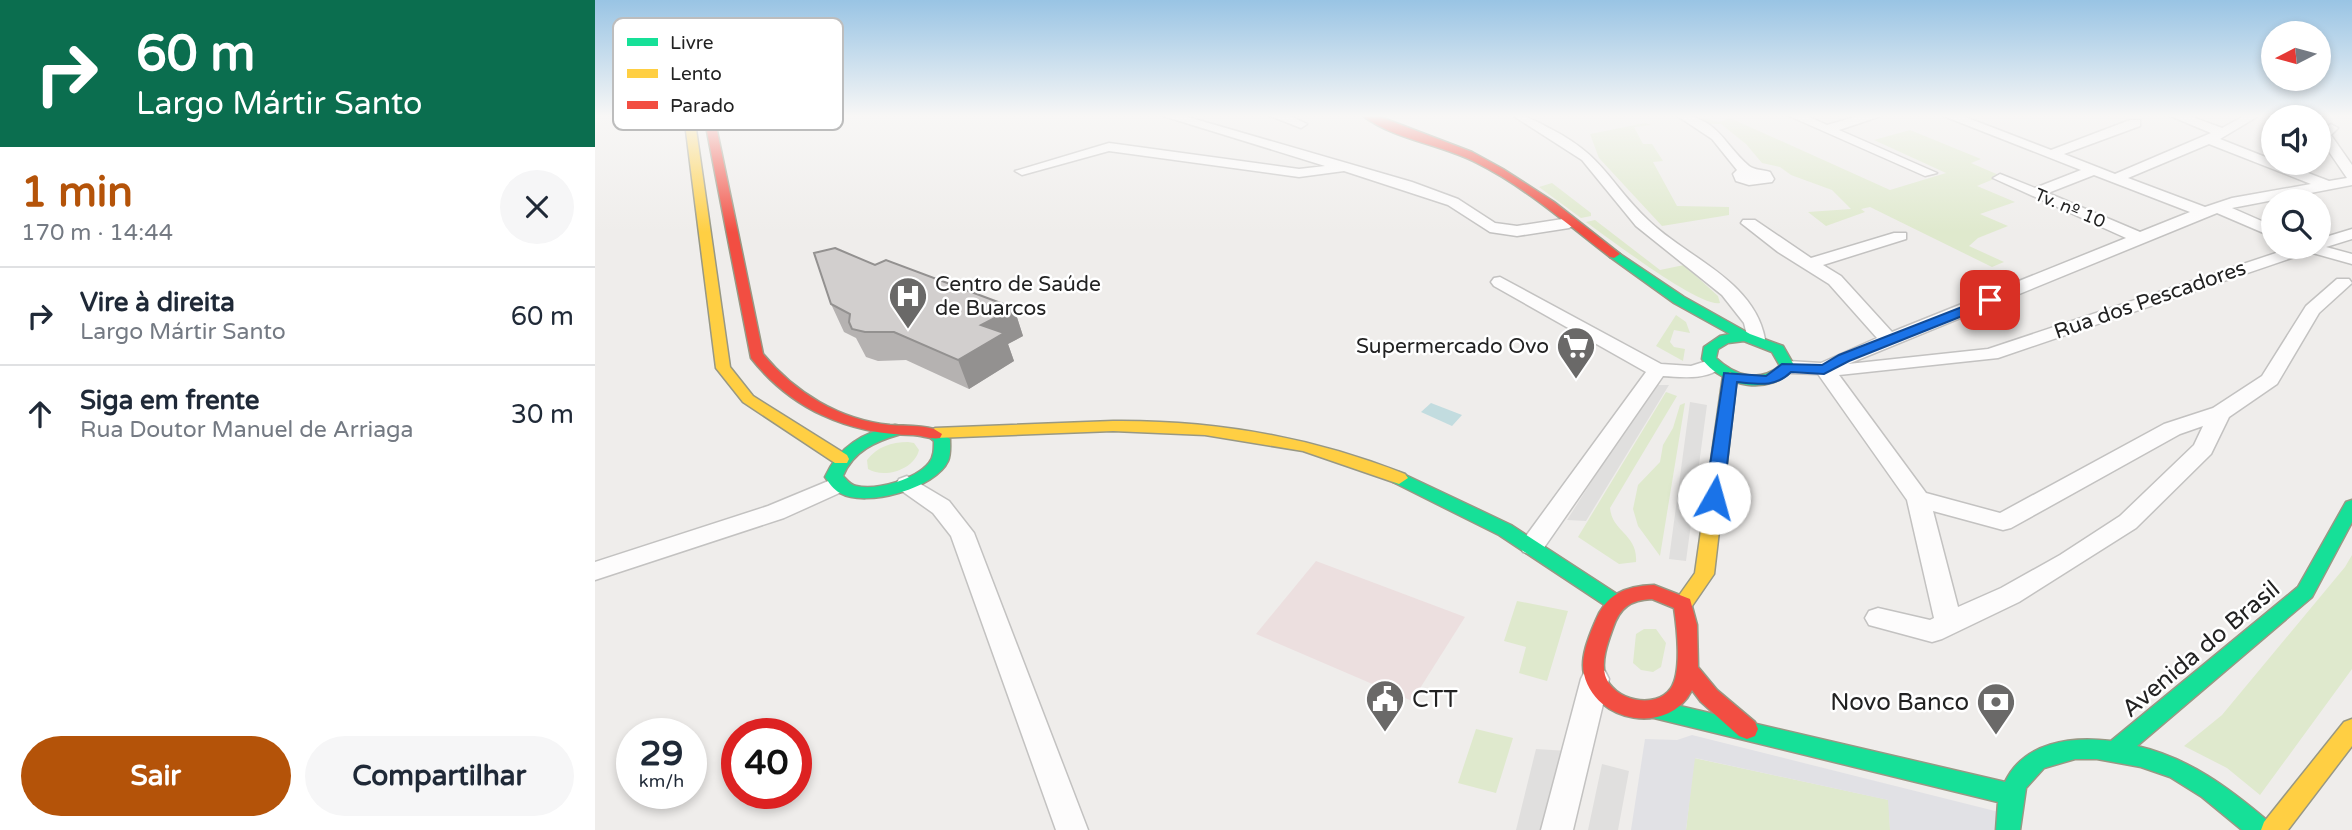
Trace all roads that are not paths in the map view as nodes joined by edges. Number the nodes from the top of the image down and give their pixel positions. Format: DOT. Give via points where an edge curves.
graph roads {
  1 [pos="694,154"];
  2 [pos="716,154"];
  3 [pos="1086,154"];
  4 [pos="1158,154"];
  5 [pos="1300,154"];
  6 [pos="1455,154"];
  7 [pos="1582,154"];
  8 [pos="1732,154"];
  9 [pos="1884,154"];
  10 [pos="2052,154"];
  11 [pos="2174,154"];
  12 [pos="2246,154"];
  13 [pos="2337,154"];
  14 [pos="1346,167"];
  15 [pos="2095,170"];
  16 [pos="1746,171"];
  17 [pos="1023,172"];
  18 [pos="1930,173"];
  19 [pos="2352,175"];
  20 [pos="2000,178"];
  21 [pos="2117,178"];
  22 [pos="2352,181"];
  23 [pos="2326,185"];
  24 [pos="2034,193"];
  25 [pos="2212,210"];
  26 [pos="1569,223"];
  27 [pos="1749,223"];
  28 [pos="2261,228"];
  29 [pos="2352,233"];
  30 [pos="1900,236"];
  31 [pos="2140,238"];
  32 [pos="2331,240"];
  33 [pos="2331,253"];
  34 [pos="2272,259"];
  35 [pos="2352,259"];
  36 [pos="1809,264"];
  37 [pos="1500,282"];
  38 [pos="2343,283"];
  39 [pos="1737,302"];
  40 [pos="1698,315"];
  41 [pos="1750,338"];
  42 [pos="1889,340"];
  43 [pos="1712,356"];
  44 [pos="1788,367"];
  45 [pos="1824,369"];
  46 [pos="1657,370"];
  47 [pos="1730,376"];
  48 [pos="2220,413"];
  49 [pos="894,430"];
  50 [pos="935,433"];
  51 [pos="997,434"];
  52 [pos="841,459"];
  53 [pos="934,466"];
  54 [pos="908,484"];
  55 [pos="838,485"];
  56 [pos="1918,499"];
  57 [pos="2352,506"];
  58 [pos="1532,546"];
  59 [pos="595,571"];
  60 [pos="1613,601"];
  61 [pos="1683,604"];
  62 [pos="1878,618"];
  63 [pos="1949,624"];
  64 [pos="1686,667"];
  65 [pos="1595,679"];
  66 [pos="1654,709"];
  67 [pos="1747,729"];
  68 [pos="2352,729"];
  69 [pos="2116,750"];
  70 [pos="2011,794"];
  71 [pos="1072,830"];
  72 [pos="1557,830"];
  73 [pos="2008,830"];
  74 [pos="2260,830"];
  75 [pos="2273,830"];
  1 -- 52 [label="main road" via="723,368 741,395 756,407 808,433"];
  2 -- 49 [label="main road" via="756,355 777,383 808,403 836,416"];
  3 -- 17 [label="street"];
  4 -- 14 [label="street" via="1299,173"];
  5 -- 14 [label="street"];
  6 -- 26 [label="main road" via="1493,168"];
  7 -- 39 [label="street" via="1644,225 1695,262"];
  8 -- 16 [label="street"];
  9 -- 18 [label="street"];
  10 -- 15 [label="street"];
  11 -- 21 [label="street"];
  12 -- 23 [label="street"];
  13 -- 19 [label="street"];
  14 -- 26 [label="street" via="1453,202 1490,227 1517,231"];
  15 -- 21 [label="street"];
  15 -- 24 [label="street"];
  20 -- 24 [label="street, Tv. nº 10"];
  21 -- 25 [label="street"];
  22 -- 23 [label="street"];
  23 -- 25 [label="street"];
  24 -- 31 [label="street, Tv. nº 10"];
  25 -- 28 [label="street"];
  25 -- 31 [label="street"];
  26 -- 40 [label="main road"];
  27 -- 36 [label="street"];
  29 -- 32 [label="street"];
  30 -- 36 [label="street"];
  31 -- 42 [label="street"];
  33 -- 35 [label="street"];
  34 -- 45 [label="street, Rua dos Pescadores" via="1991,354"];
  36 -- 42 [label="street" via="1836,280"];
  37 -- 46 [label="street"];
  38 -- 48 [label="street" via="2312,310 2270,380"];
  39 -- 40 [label="street" via="1727,312"];
  39 -- 41 [label="street" via="1754,321"];
  40 -- 41 [label="main road"];
  40 -- 43 [label="main road"];
  41 -- 43 [label="main road" via="1725,339"];
  41 -- 44 [label="main road" via="1784,354"];
  42 -- 45 [label="street"];
  43 -- 46 [label="street" via="1692,372"];
  43 -- 47 [label="main road"];
  44 -- 45 [label="street, Rua dos Pescadores"];
  44 -- 47 [label="main road" via="1767,381"];
  45 -- 56 [label="street"];
  46 -- 58 [label="street"];
  47 -- 61 [label="main road" via="1704,574"];
  48 -- 56 [label="street" via="2172,429 2003,523"];
  48 -- 63 [label="street" via="2203,449 2128,522 2010,595"];
  49 -- 50 [label="main road"];
  49 -- 52 [label="main road" via="863,442"];
  50 -- 51 [label="main road"];
  50 -- 53 [label="main road" via="944,447"];
  51 -- 53 [label="main road"];
  51 -- 58 [label="main road" via="1142,426 1276,440 1357,460 1418,484"];
  52 -- 55 [label="main road" via="834,477"];
  53 -- 54 [label="main road"];
  54 -- 55 [label="main road" via="867,493"];
  54 -- 71 [label="street" via="941,507 962,533"];
  55 -- 59 [label="street" via="776,512"];
  56 -- 63 [label="street"];
  57 -- 69 [label="main road, Avenida do Brasil" via="2305,592"];
  58 -- 60 [label="main road"];
  60 -- 61 [label="main road" via="1623,594 1654,592"];
  60 -- 65 [label="main road" via="1593,665"];
  61 -- 64 [label="main road"];
  62 -- 63 [label="street" via="1933,631"];
  64 -- 66 [label="main road" via="1681,693 1668,706"];
  64 -- 67 [label="main road" via="1709,696"];
  65 -- 66 [label="main road" via="1603,692 1624,707"];
  65 -- 72 [label="street"];
  66 -- 67 [label="main road" via="1707,724"];
  67 -- 70 [label="main road"];
  68 -- 75 [label="main road"];
  69 -- 70 [label="main road" via="2068,749 2048,754 2019,777"];
  69 -- 74 [label="main road" via="2175,769 2207,787"];
  70 -- 73 [label="main road"];
}
